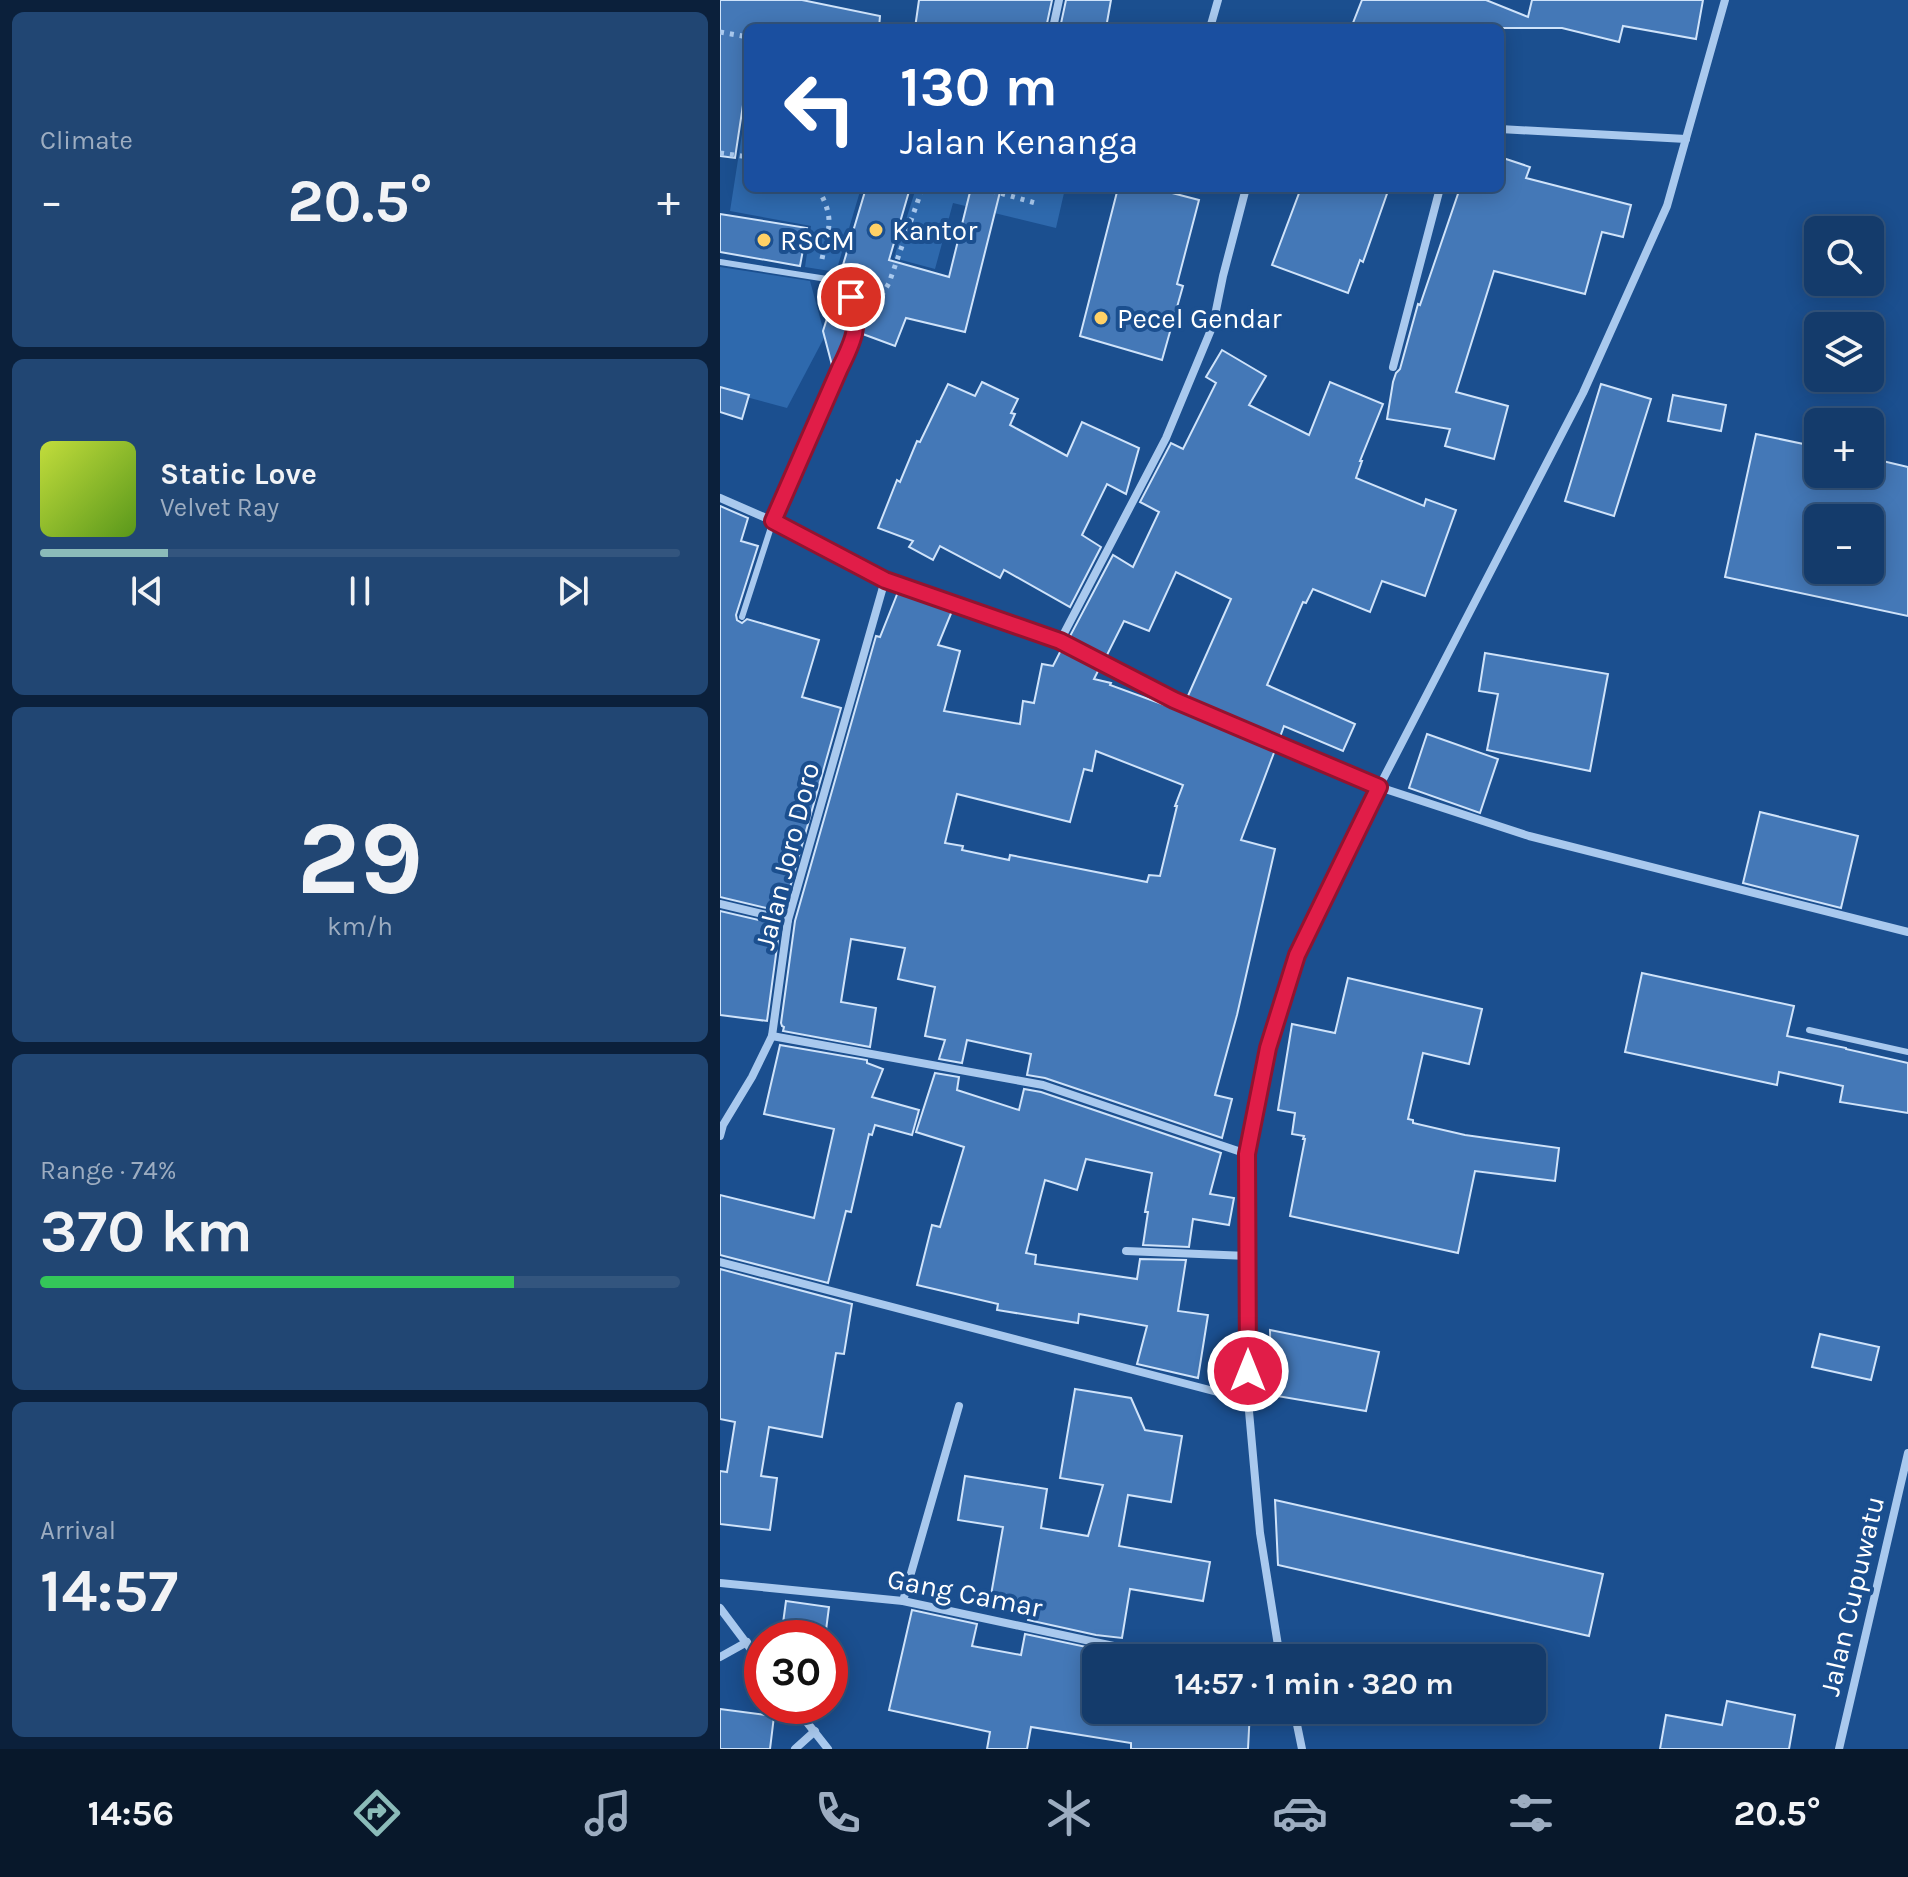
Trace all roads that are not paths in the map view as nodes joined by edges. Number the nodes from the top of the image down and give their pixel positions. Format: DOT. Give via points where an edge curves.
graph roads {
  1 [pos="1059,0"];
  2 [pos="1218,0"];
  3 [pos="1725,0"];
  4 [pos="1054,24"];
  5 [pos="1211,24"];
  6 [pos="1504,129"];
  7 [pos="1686,139"];
  8 [pos="1245,192"];
  9 [pos="1439,192"];
  10 [pos="720,262"];
  11 [pos="1393,367"];
  12 [pos="720,498"];
  13 [pos="773,521"];
  14 [pos="885,580"];
  15 [pos="742,617"];
  16 [pos="1060,641"];
  17 [pos="1379,787"];
  18 [pos="720,904"];
  19 [pos="788,920"];
  20 [pos="1908,932"];
  21 [pos="1809,1030"];
  22 [pos="772,1036"];
  23 [pos="1908,1052"];
  24 [pos="722,1124"];
  25 [pos="720,1136"];
  26 [pos="1247,1154"];
  27 [pos="1126,1251"];
  28 [pos="1248,1256"];
  29 [pos="720,1262"];
  30 [pos="1248,1400"];
  31 [pos="959,1406"];
  32 [pos="1908,1453"];
  33 [pos="720,1583"];
  34 [pos="903,1601"];
  35 [pos="720,1608"];
  36 [pos="744,1638"];
  37 [pos="744,1644"];
  38 [pos="1104,1644"];
  39 [pos="1278,1644"];
  40 [pos="720,1657"];
  41 [pos="809,1724"];
  42 [pos="1297,1724"];
  43 [pos="815,1731"];
  44 [pos="795,1749"];
  45 [pos="828,1749"];
  46 [pos="1302,1749"];
  47 [pos="1839,1749"];
  1 -- 4 [label="street"];
  2 -- 5 [label="street"];
  3 -- 7 [label="street"];
  6 -- 7 [label="street"];
  7 -- 17 [label="street" via="1667,206 1583,393"];
  8 -- 16 [label="street" via="1213,325 1166,438"];
  9 -- 11 [label="street"];
  10 -- 13 [label="lane" via="846,282 857,314 853,343"];
  12 -- 13 [label="street"];
  13 -- 14 [label="street"];
  13 -- 15 [label="lane"];
  14 -- 16 [label="street"];
  14 -- 19 [label="street, Jalan Joro Doro"];
  16 -- 17 [label="street" via="1174,700"];
  17 -- 20 [label="street" via="1529,836"];
  17 -- 26 [label="street" via="1297,955 1268,1048"];
  18 -- 19 [label="street"];
  19 -- 22 [label="street, Jalan Joro Doro"];
  21 -- 23 [label="lane"];
  22 -- 24 [label="street, Jalan Joro Doro"];
  22 -- 26 [label="street" via="1043,1085"];
  24 -- 25 [label="street, Jalan Joro Doro"];
  26 -- 28 [label="street"];
  27 -- 28 [label="street"];
  28 -- 30 [label="street"];
  29 -- 30 [label="street"];
  30 -- 39 [label="street" via="1260,1533"];
  31 -- 34 [label="street"];
  32 -- 47 [label="street, Jalan Cupuwatu"];
  33 -- 34 [label="street, Gang Camar"];
  34 -- 38 [label="street, Gang Camar"];
  35 -- 36 [label="street"];
  37 -- 40 [label="street"];
  41 -- 43 [label="street"];
  42 -- 46 [label="street"];
  43 -- 44 [label="street"];
  43 -- 45 [label="street"];
}
